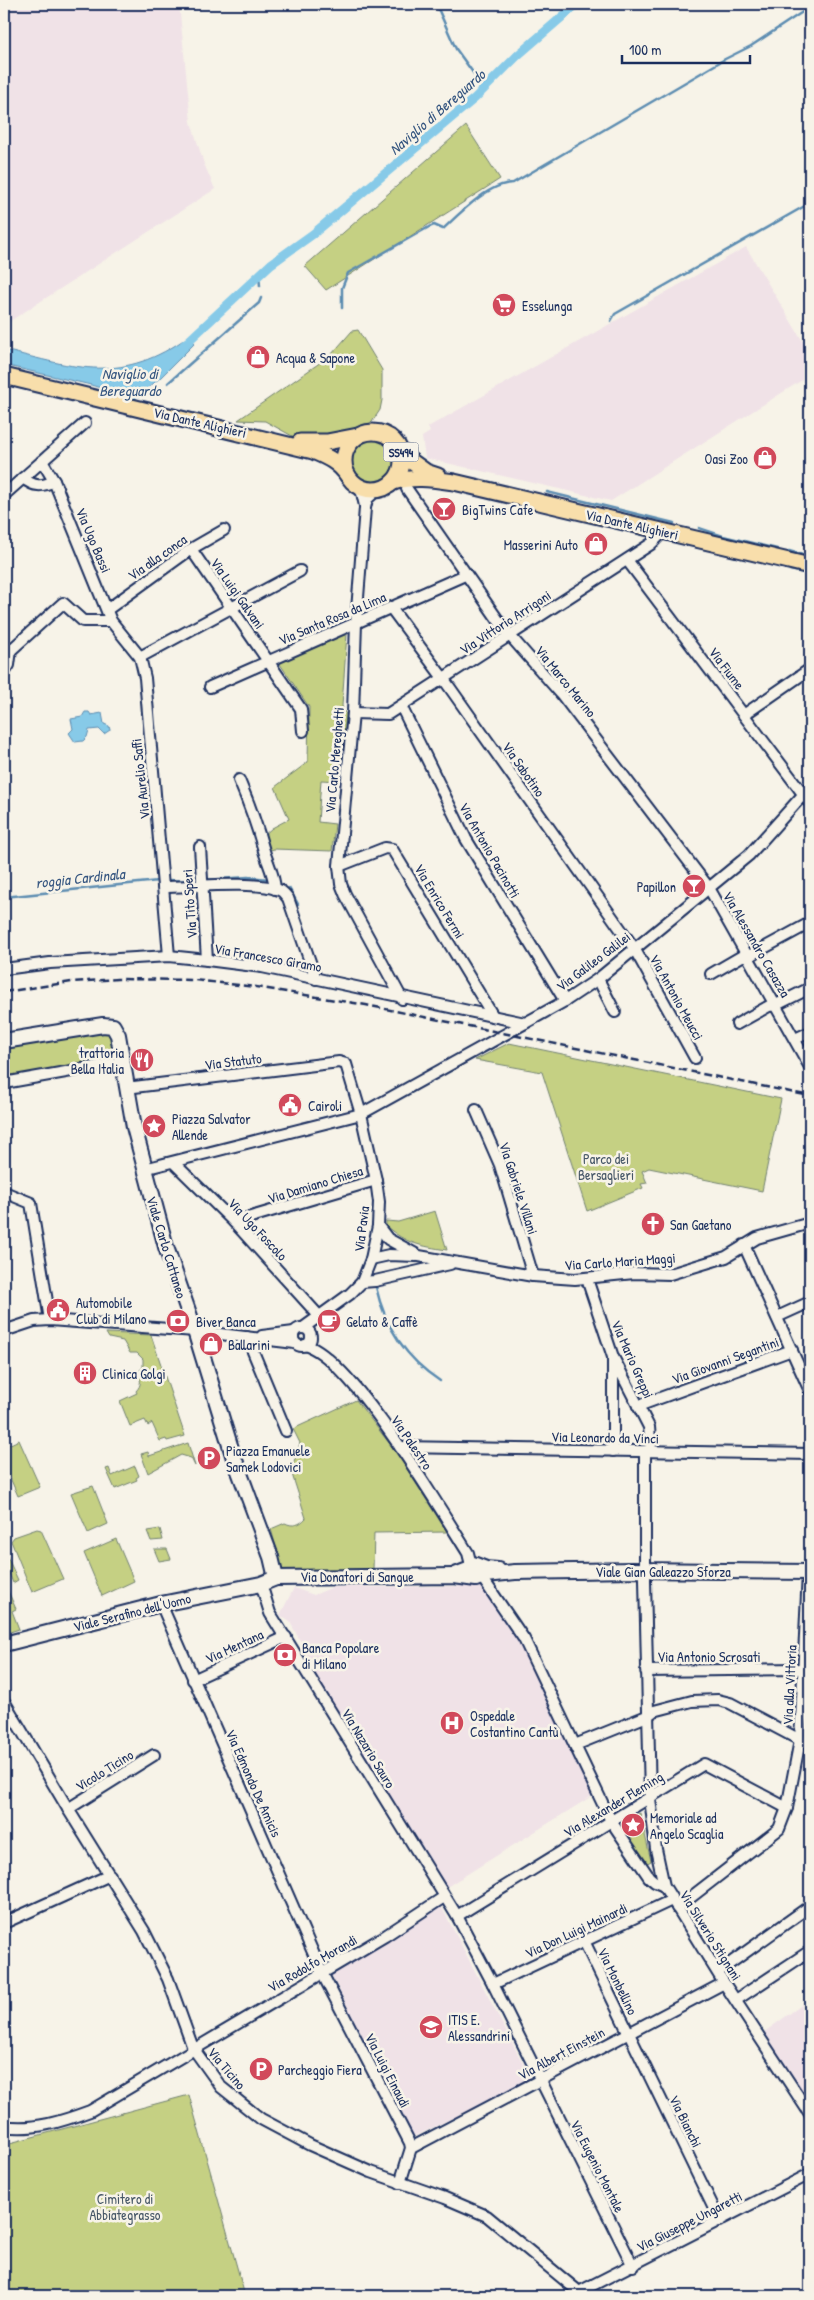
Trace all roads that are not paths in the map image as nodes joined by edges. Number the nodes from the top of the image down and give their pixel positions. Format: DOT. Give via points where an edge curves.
graph roads {
  1 [pos="4,376"];
  2 [pos="85,423"];
  3 [pos="358,436"];
  4 [pos="279,441"];
  5 [pos="401,454"];
  6 [pos="42,461"];
  7 [pos="23,478"];
  8 [pos="54,481"];
  9 [pos="353,481"];
  10 [pos="392,482"];
  11 [pos="454,482"];
  12 [pos="378,489"];
  13 [pos="407,489"];
  14 [pos="4,495"];
  15 [pos="365,508"];
  16 [pos="224,530"];
  17 [pos="663,532"];
  18 [pos="191,548"];
  19 [pos="628,560"];
  20 [pos="810,566"];
  21 [pos="300,571"];
  22 [pos="464,574"];
  23 [pos="232,607"];
  24 [pos="391,608"];
  25 [pos="108,609"];
  26 [pos="111,621"];
  27 [pos="356,623"];
  28 [pos="510,635"];
  29 [pos="140,657"];
  30 [pos="268,661"];
  31 [pos="810,669"];
  32 [pos="4,673"];
  33 [pos="443,678"];
  34 [pos="210,687"];
  35 [pos="401,706"];
  36 [pos="353,713"];
  37 [pos="745,714"];
  38 [pos="303,732"];
  39 [pos="239,780"];
  40 [pos="808,790"];
  41 [pos="810,803"];
  42 [pos="200,846"];
  43 [pos="339,866"];
  44 [pos="201,886"];
  45 [pos="163,887"];
  46 [pos="709,888"];
  47 [pos="274,889"];
  48 [pos="810,923"];
  49 [pos="634,948"];
  50 [pos="169,956"];
  51 [pos="748,956"];
  52 [pos="207,960"];
  53 [pos="4,969"];
  54 [pos="711,974"];
  55 [pos="316,979"];
  56 [pos="598,979"];
  57 [pos="810,988"];
  58 [pos="402,998"];
  59 [pos="565,1001"];
  60 [pos="776,1005"];
  61 [pos="615,1012"];
  62 [pos="493,1016"];
  63 [pos="525,1023"];
  64 [pos="737,1024"];
  65 [pos="810,1032"];
  66 [pos="795,1039"];
  67 [pos="4,1041"];
  68 [pos="695,1058"];
  69 [pos="122,1062"];
  70 [pos="344,1062"];
  71 [pos="810,1067"];
  72 [pos="4,1083"];
  73 [pos="126,1088"];
  74 [pos="476,1110"];
  75 [pos="361,1114"];
  76 [pos="174,1163"];
  77 [pos="144,1169"];
  78 [pos="376,1180"];
  79 [pos="4,1192"];
  80 [pos="234,1222"];
  81 [pos="810,1223"];
  82 [pos="378,1226"];
  83 [pos="744,1245"];
  84 [pos="419,1256"];
  85 [pos="371,1260"];
  86 [pos="454,1263"];
  87 [pos="533,1276"];
  88 [pos="587,1279"];
  89 [pos="362,1282"];
  90 [pos="810,1302"];
  91 [pos="320,1317"];
  92 [pos="777,1317"];
  93 [pos="50,1320"];
  94 [pos="4,1331"];
  95 [pos="195,1331"];
  96 [pos="305,1336"];
  97 [pos="246,1337"];
  98 [pos="792,1350"];
  99 [pos="613,1357"];
  100 [pos="808,1378"];
  101 [pos="810,1391"];
  102 [pos="638,1406"];
  103 [pos="286,1431"];
  104 [pos="400,1447"];
  105 [pos="613,1451"];
  106 [pos="648,1451"];
  107 [pos="810,1454"];
  108 [pos="645,1570"];
  109 [pos="474,1571"];
  110 [pos="809,1572"];
  111 [pos="276,1578"];
  112 [pos="261,1584"];
  113 [pos="161,1604"];
  114 [pos="286,1637"];
  115 [pos="4,1644"];
  116 [pos="646,1670"];
  117 [pos="803,1670"];
  118 [pos="193,1680"];
  119 [pos="4,1701"];
  120 [pos="647,1716"];
  121 [pos="800,1740"];
  122 [pos="810,1743"];
  123 [pos="575,1745"];
  124 [pos="154,1755"];
  125 [pos="650,1798"];
  126 [pos="787,1808"];
  127 [pos="68,1809"];
  128 [pos="611,1822"];
  129 [pos="110,1875"];
  130 [pos="664,1886"];
  131 [pos="444,1897"];
  132 [pos="674,1904"];
  133 [pos="810,1906"];
  134 [pos="457,1916"];
  135 [pos="4,1923"];
  136 [pos="584,1941"];
  137 [pos="810,1950"];
  138 [pos="718,1972"];
  139 [pos="322,1973"];
  140 [pos="724,1983"];
  141 [pos="493,1984"];
  142 [pos="736,2000"];
  143 [pos="628,2033"];
  144 [pos="193,2048"];
  145 [pos="540,2079"];
  146 [pos="810,2114"];
  147 [pos="4,2126"];
  148 [pos="411,2148"];
  149 [pos="810,2174"];
  150 [pos="400,2183"];
  151 [pos="720,2221"];
  152 [pos="633,2266"];
  153 [pos="582,2294"];
  1 -- 4 [label="main road, Via Dante Alighieri / SS494"];
  2 -- 6 [label="street"];
  3 -- 4 [label="main road, Via Dante Alighieri / SS494" via="326,442"];
  3 -- 5 [label="main road, Via Dante Alighieri / SS494" via="382,433 395,442"];
  3 -- 9 [label="main road" via="348,446 344,462"];
  4 -- 9 [label="main road, Via Dante Alighieri / SS494" via="332,459"];
  5 -- 10 [label="main road, SS494" via="399,474"];
  5 -- 11 [label="main road, SS494" via="426,472"];
  6 -- 7 [label="street"];
  6 -- 8 [label="street, Via Ugo Bassi"];
  7 -- 8 [label="street" via="32,485 46,485"];
  7 -- 14 [label="street"];
  8 -- 25 [label="street, Via Ugo Bassi"];
  9 -- 12 [label="main road" via="365,489"];
  9 -- 15 [label="street, Via Carlo Mereghetti" via="362,493"];
  10 -- 11 [label="main road, SS494" via="407,478"];
  10 -- 12 [label="main road, SS494"];
  11 -- 17 [label="main road, Via Dante Alighieri"];
  12 -- 15 [label="street, Via Carlo Mereghetti" via="367,499"];
  13 -- 22 [label="street, Via Marco Marino"];
  15 -- 27 [label="street, Via Carlo Mereghetti"];
  16 -- 18 [label="street, Via alla conca"];
  17 -- 19 [label="street, Via Vittorio Arrigoni"];
  17 -- 20 [label="main road, Via Dante Alighieri"];
  18 -- 23 [label="street, Via Luigi Galvani"];
  18 -- 25 [label="street, Via alla conca"];
  19 -- 28 [label="street, Via Vittorio Arrigoni"];
  19 -- 37 [label="street, Via Fiume"];
  21 -- 23 [label="street"];
  22 -- 24 [label="street, Via Santa Rosa da Lima"];
  22 -- 28 [label="street, Via Marco Marino"];
  23 -- 29 [label="street"];
  23 -- 30 [label="street, Via Luigi Galvani"];
  24 -- 27 [label="street, Via Santa Rosa da Lima"];
  24 -- 33 [label="street, Via Sabotino"];
  25 -- 26 [label="street, Via Aurelio Saffi"];
  26 -- 29 [label="street, Via Aurelio Saffi"];
  26 -- 32 [label="street" via="83,621 63,603 11,650"];
  27 -- 30 [label="street, Via Santa Rosa da Lima"];
  27 -- 36 [label="street, Via Carlo Mereghetti"];
  28 -- 33 [label="street, Via Vittorio Arrigoni"];
  28 -- 46 [label="street, Via Marco Marino" via="562,695"];
  29 -- 45 [label="street, Via Aurelio Saffi" via="145,678"];
  30 -- 34 [label="street, Via Santa Rosa da Lima"];
  30 -- 38 [label="street, Via Luigi Galvani" via="301,709"];
  31 -- 37 [label="street"];
  33 -- 35 [label="street, Via Vittorio Arrigoni"];
  33 -- 49 [label="street, Via Sabotino"];
  35 -- 36 [label="street, Via Vittorio Arrigoni" via="388,714"];
  35 -- 59 [label="street, Via Antonio Pacinotti" via="466,839"];
  36 -- 43 [label="street, Via Carlo Mereghetti"];
  37 -- 40 [label="street, Via Fiume"];
  39 -- 47 [label="street" via="260,832 274,877"];
  40 -- 41 [label="street, Via Fiume"];
  40 -- 46 [label="street, Via Galileo Galilei" via="749,855"];
  42 -- 44 [label="street, Via Tito Speri"];
  43 -- 58 [label="street, Via Carlo Mereghetti" via="345,894"];
  43 -- 62 [label="street, Via Enrico Fermi" via="384,848 392,849"];
  44 -- 45 [label="street"];
  44 -- 47 [label="street"];
  44 -- 52 [label="street, Via Tito Speri"];
  45 -- 50 [label="street, Via Aurelio Saffi"];
  46 -- 49 [label="street, Via Galileo Galilei"];
  46 -- 51 [label="street, Via Alessandro Casazza"];
  47 -- 55 [label="street" via="282,891 288,898"];
  48 -- 51 [label="street"];
  49 -- 56 [label="street, Via Galileo Galilei"];
  49 -- 68 [label="street, Via Antonio Meucci"];
  50 -- 52 [label="street, Via Francesco Giramo"];
  50 -- 53 [label="street, Via Francesco Giramo"];
  51 -- 54 [label="street" via="742,956"];
  51 -- 60 [label="street, Via Alessandro Casazza"];
  52 -- 55 [label="street, Via Francesco Giramo" via="262,967"];
  55 -- 58 [label="street, Via Francesco Giramo"];
  56 -- 59 [label="street, Via Galileo Galilei"];
  56 -- 61 [label="street"];
  57 -- 60 [label="street"];
  58 -- 62 [label="street, Via Francesco Giramo"];
  59 -- 63 [label="street, Via Galileo Galilei"];
  60 -- 64 [label="street"];
  60 -- 66 [label="street, Via Alessandro Casazza"];
  62 -- 63 [label="street, Via Francesco Giramo"];
  63 -- 75 [label="street, Via Galileo Galilei"];
  65 -- 66 [label="street"];
  66 -- 71 [label="street, Via Alessandro Casazza"];
  67 -- 69 [label="street, Viale Carlo Cattaneo" via="114,1026"];
  69 -- 72 [label="street"];
  69 -- 73 [label="street, Viale Carlo Cattaneo"];
  70 -- 73 [label="street, Via Statuto"];
  70 -- 75 [label="street, Via Pavia"];
  73 -- 77 [label="street, Viale Carlo Cattaneo"];
  74 -- 87 [label="street, Via Gabriele Villani" via="500,1165"];
  75 -- 76 [label="street, Via Galileo Galilei"];
  75 -- 78 [label="street, Via Pavia"];
  76 -- 77 [label="street, Via Galileo Galilei"];
  76 -- 80 [label="street, Via Ugo Foscolo"];
  77 -- 95 [label="street, Viale Carlo Cattaneo"];
  78 -- 80 [label="street, Via Damiano Chiesa"];
  78 -- 82 [label="street, Via Pavia"];
  79 -- 93 [label="street" via="31,1203"];
  80 -- 91 [label="street, Via Ugo Foscolo"];
  81 -- 83 [label="street, Via Carlo Maria Maggi" via="757,1238"];
  82 -- 84 [label="street, Via Carlo Maria Maggi" via="388,1239"];
  82 -- 85 [label="street, Via Pavia"];
  83 -- 88 [label="street, Via Carlo Maria Maggi" via="726,1257 670,1274"];
  83 -- 92 [label="street"];
  84 -- 85 [label="street, Via Carlo Maria Maggi" via="389,1255"];
  84 -- 86 [label="street, Via Carlo Maria Maggi"];
  85 -- 89 [label="street, Via Pavia"];
  86 -- 87 [label="street, Via Carlo Maria Maggi"];
  86 -- 89 [label="street, Via Carlo Maria Maggi"];
  87 -- 88 [label="street, Via Carlo Maria Maggi"];
  88 -- 99 [label="street, Via Mario Greppi"];
  89 -- 91 [label="street, Via Pavia"];
  90 -- 92 [label="street"];
  91 -- 96 [label="street, Via Pavia"];
  92 -- 98 [label="street"];
  93 -- 94 [label="street, Via Pavia" via="34,1321"];
  93 -- 95 [label="street, Via Pavia"];
  95 -- 97 [label="street, Via Pavia"];
  95 -- 111 [label="street, Viale Carlo Cattaneo" via="233,1455"];
  96 -- 97 [label="street, Via Pavia"];
  96 -- 104 [label="street, Via Palestro" via="341,1371"];
  97 -- 103 [label="street"];
  98 -- 100 [label="street"];
  98 -- 102 [label="street, Via Giovanni Segantini"];
  99 -- 102 [label="street, Via Mario Greppi"];
  99 -- 105 [label="street"];
  100 -- 101 [label="street"];
  102 -- 106 [label="street, Via Mario Greppi" via="649,1427"];
  104 -- 105 [label="street, Via Leonardo da Vinci"];
  104 -- 109 [label="street, Via Palestro" via="468,1553"];
  105 -- 106 [label="street, Via Leonardo da Vinci"];
  106 -- 107 [label="street, Via Leonardo da Vinci"];
  106 -- 108 [label="street, Via Mario Greppi"];
  108 -- 109 [label="street, Viale Gian Galeazzo Sforza"];
  108 -- 110 [label="street, Viale Gian Galeazzo Sforza"];
  108 -- 116 [label="street, Via Silverio Stignani"];
  109 -- 111 [label="street, Via Donatori di Sangue" via="454,1576"];
  109 -- 123 [label="street, Via Palestro" via="524,1639"];
  110 -- 117 [label="street, Via alla Vittoria"];
  111 -- 112 [label="street, Via Donatori di Sangue"];
  112 -- 113 [label="street, Viale Serafino dell'Uomo"];
  112 -- 114 [label="street, Via Nazario Sauro" via="270,1613"];
  113 -- 115 [label="street, Viale Serafino dell'Uomo"];
  113 -- 118 [label="street, Via Edmondo De Amicis"];
  114 -- 118 [label="street, Via Mentana"];
  114 -- 131 [label="street, Via Nazario Sauro"];
  116 -- 117 [label="street, Via Antonio Scrosati"];
  116 -- 120 [label="street, Via Silverio Stignani"];
  117 -- 121 [label="street, Via alla Vittoria"];
  118 -- 139 [label="street, Via Edmondo De Amicis"];
  119 -- 127 [label="street, Via Ticino"];
  120 -- 121 [label="street" via="654,1711 692,1701 718,1700 730,1702"];
  120 -- 123 [label="street"];
  120 -- 125 [label="street, Via Silverio Stignani"];
  121 -- 122 [label="street"];
  121 -- 126 [label="street, Via alla Vittoria"];
  123 -- 128 [label="street, Via Palestro"];
  124 -- 127 [label="street, Vicolo Ticino"];
  125 -- 126 [label="street, Via Alexander Fleming" via="704,1764"];
  125 -- 128 [label="street, Via Alexander Fleming"];
  125 -- 130 [label="street, Via Silverio Stignani"];
  126 -- 132 [label="street, Via Don Luigi Mainardi" via="779,1829"];
  127 -- 129 [label="street, Via Ticino"];
  128 -- 130 [label="street, Via Palestro" via="649,1877"];
  128 -- 134 [label="street, Via Alexander Fleming"];
  129 -- 135 [label="street"];
  129 -- 144 [label="street, Via Ticino" via="157,1955"];
  130 -- 132 [label="street, Via Silverio Stignani"];
  131 -- 134 [label="street, Via Nazario Sauro"];
  131 -- 139 [label="street, Via Rodolfo Morandi"];
  132 -- 136 [label="street, Via Don Luigi Mainardi"];
  132 -- 138 [label="street, Via Silverio Stignani"];
  133 -- 138 [label="street"];
  134 -- 141 [label="street, Via Nazario Sauro"];
  136 -- 141 [label="street, Via Don Luigi Mainardi"];
  136 -- 143 [label="street, Via Monbellino"];
  137 -- 142 [label="street"];
  138 -- 140 [label="street, Via Silverio Stignani"];
  139 -- 144 [label="street, Via Rodolfo Morandi"];
  139 -- 148 [label="street, Via Luigi Einaudi"];
  140 -- 142 [label="street, Via Silverio Stignani"];
  140 -- 143 [label="street, Via Albert Einstein"];
  141 -- 145 [label="street, Via Eugenio Montale"];
  142 -- 146 [label="street, Via Silverio Stignani"];
  143 -- 145 [label="street, Via Albert Einstein"];
  143 -- 151 [label="street, Via Bianchi"];
  144 -- 147 [label="street, Via Rodolfo Morandi" via="90,2111 53,2123"];
  144 -- 150 [label="street, Via Ticino" via="221,2087 261,2119 323,2151"];
  145 -- 148 [label="street, Via Albert Einstein"];
  145 -- 152 [label="street, Via Eugenio Montale"];
  148 -- 150 [label="street"];
  149 -- 151 [label="street, Via Giuseppe Ungaretti"];
  150 -- 153 [label="street, Via Ticino" via="487,2216"];
  151 -- 152 [label="street, Via Giuseppe Ungaretti"];
  152 -- 153 [label="street, Via Giuseppe Ungaretti"];
}
